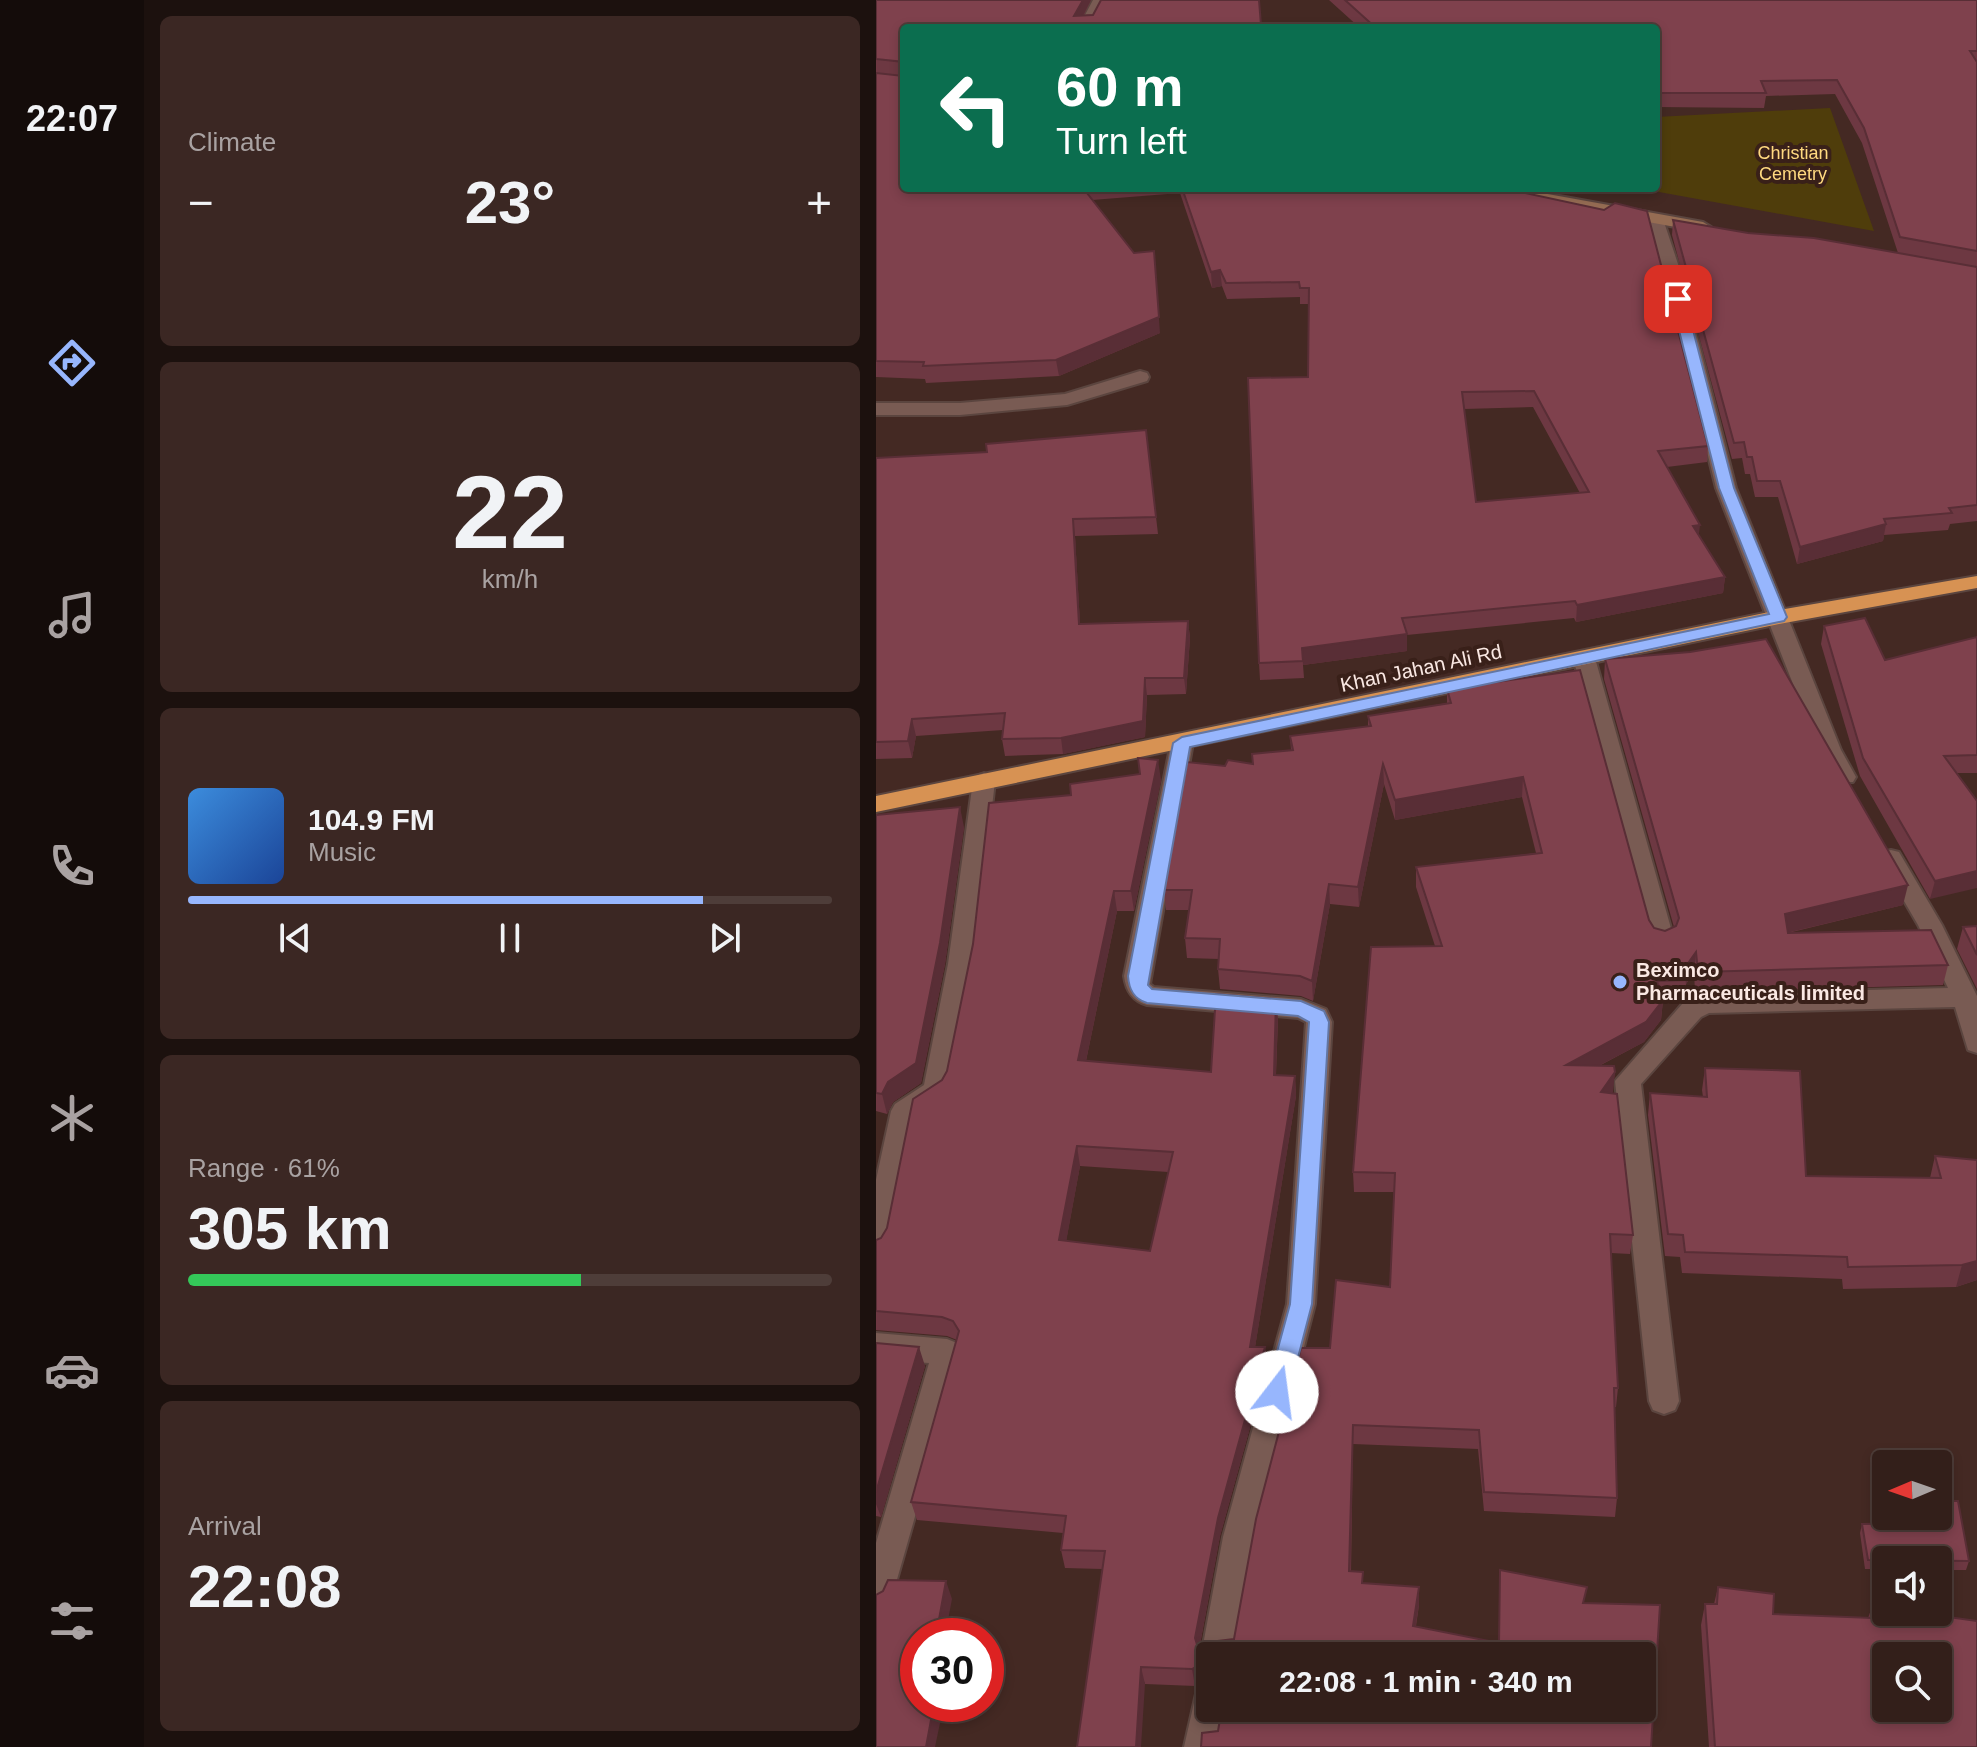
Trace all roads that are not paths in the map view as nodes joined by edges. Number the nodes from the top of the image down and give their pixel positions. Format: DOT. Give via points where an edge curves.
graph roads {
  1 [pos="1100,0"];
  2 [pos="1087,24"];
  3 [pos="1510,192"];
  4 [pos="1655,219"];
  5 [pos="1715,229"];
  6 [pos="1140,377"];
  7 [pos="876,409"];
  8 [pos="1977,582"];
  9 [pos="1779,617"];
  10 [pos="1584,658"];
  11 [pos="1182,743"];
  12 [pos="984,781"];
  13 [pos="1853,790"];
  14 [pos="876,804"];
  15 [pos="1884,844"];
  16 [pos="1662,939"];
  17 [pos="1965,997"];
  18 [pos="1977,1043"];
  19 [pos="876,1247"];
  20 [pos="876,1346"];
  21 [pos="1664,1401"];
  22 [pos="876,1597"];
  23 [pos="1220,1642"];
  24 [pos="1205,1722"];
  25 [pos="1201,1747"];
  1 -- 2 [label="street"];
  3 -- 4 [label="street"];
  4 -- 5 [label="street"];
  4 -- 9 [label="street" via="1726,488"];
  6 -- 7 [label="street" via="1067,399 960,409"];
  8 -- 9 [label="highway, Khan Jahan Ali Rd"];
  9 -- 10 [label="highway, Khan Jahan Ali Rd"];
  9 -- 13 [label="street" via="1830,750"];
  10 -- 11 [label="highway, Khan Jahan Ali Rd"];
  10 -- 16 [label="street"];
  11 -- 12 [label="highway, Khan Jahan Ali Rd"];
  11 -- 23 [label="street" via="1138,987 1147,996 1301,1009 1319,1022 1301,1304 1239,1537"];
  12 -- 14 [label="highway, Khan Jahan Ali Rd"];
  12 -- 19 [label="street" via="961,964 936,1090 904,1111"];
  15 -- 17 [label="street"];
  17 -- 18 [label="street"];
  17 -- 21 [label="street" via="1707,1004 1692,1010 1628,1081"];
  20 -- 22 [label="street" via="947,1352"];
  24 -- 25 [label="street"];
}
